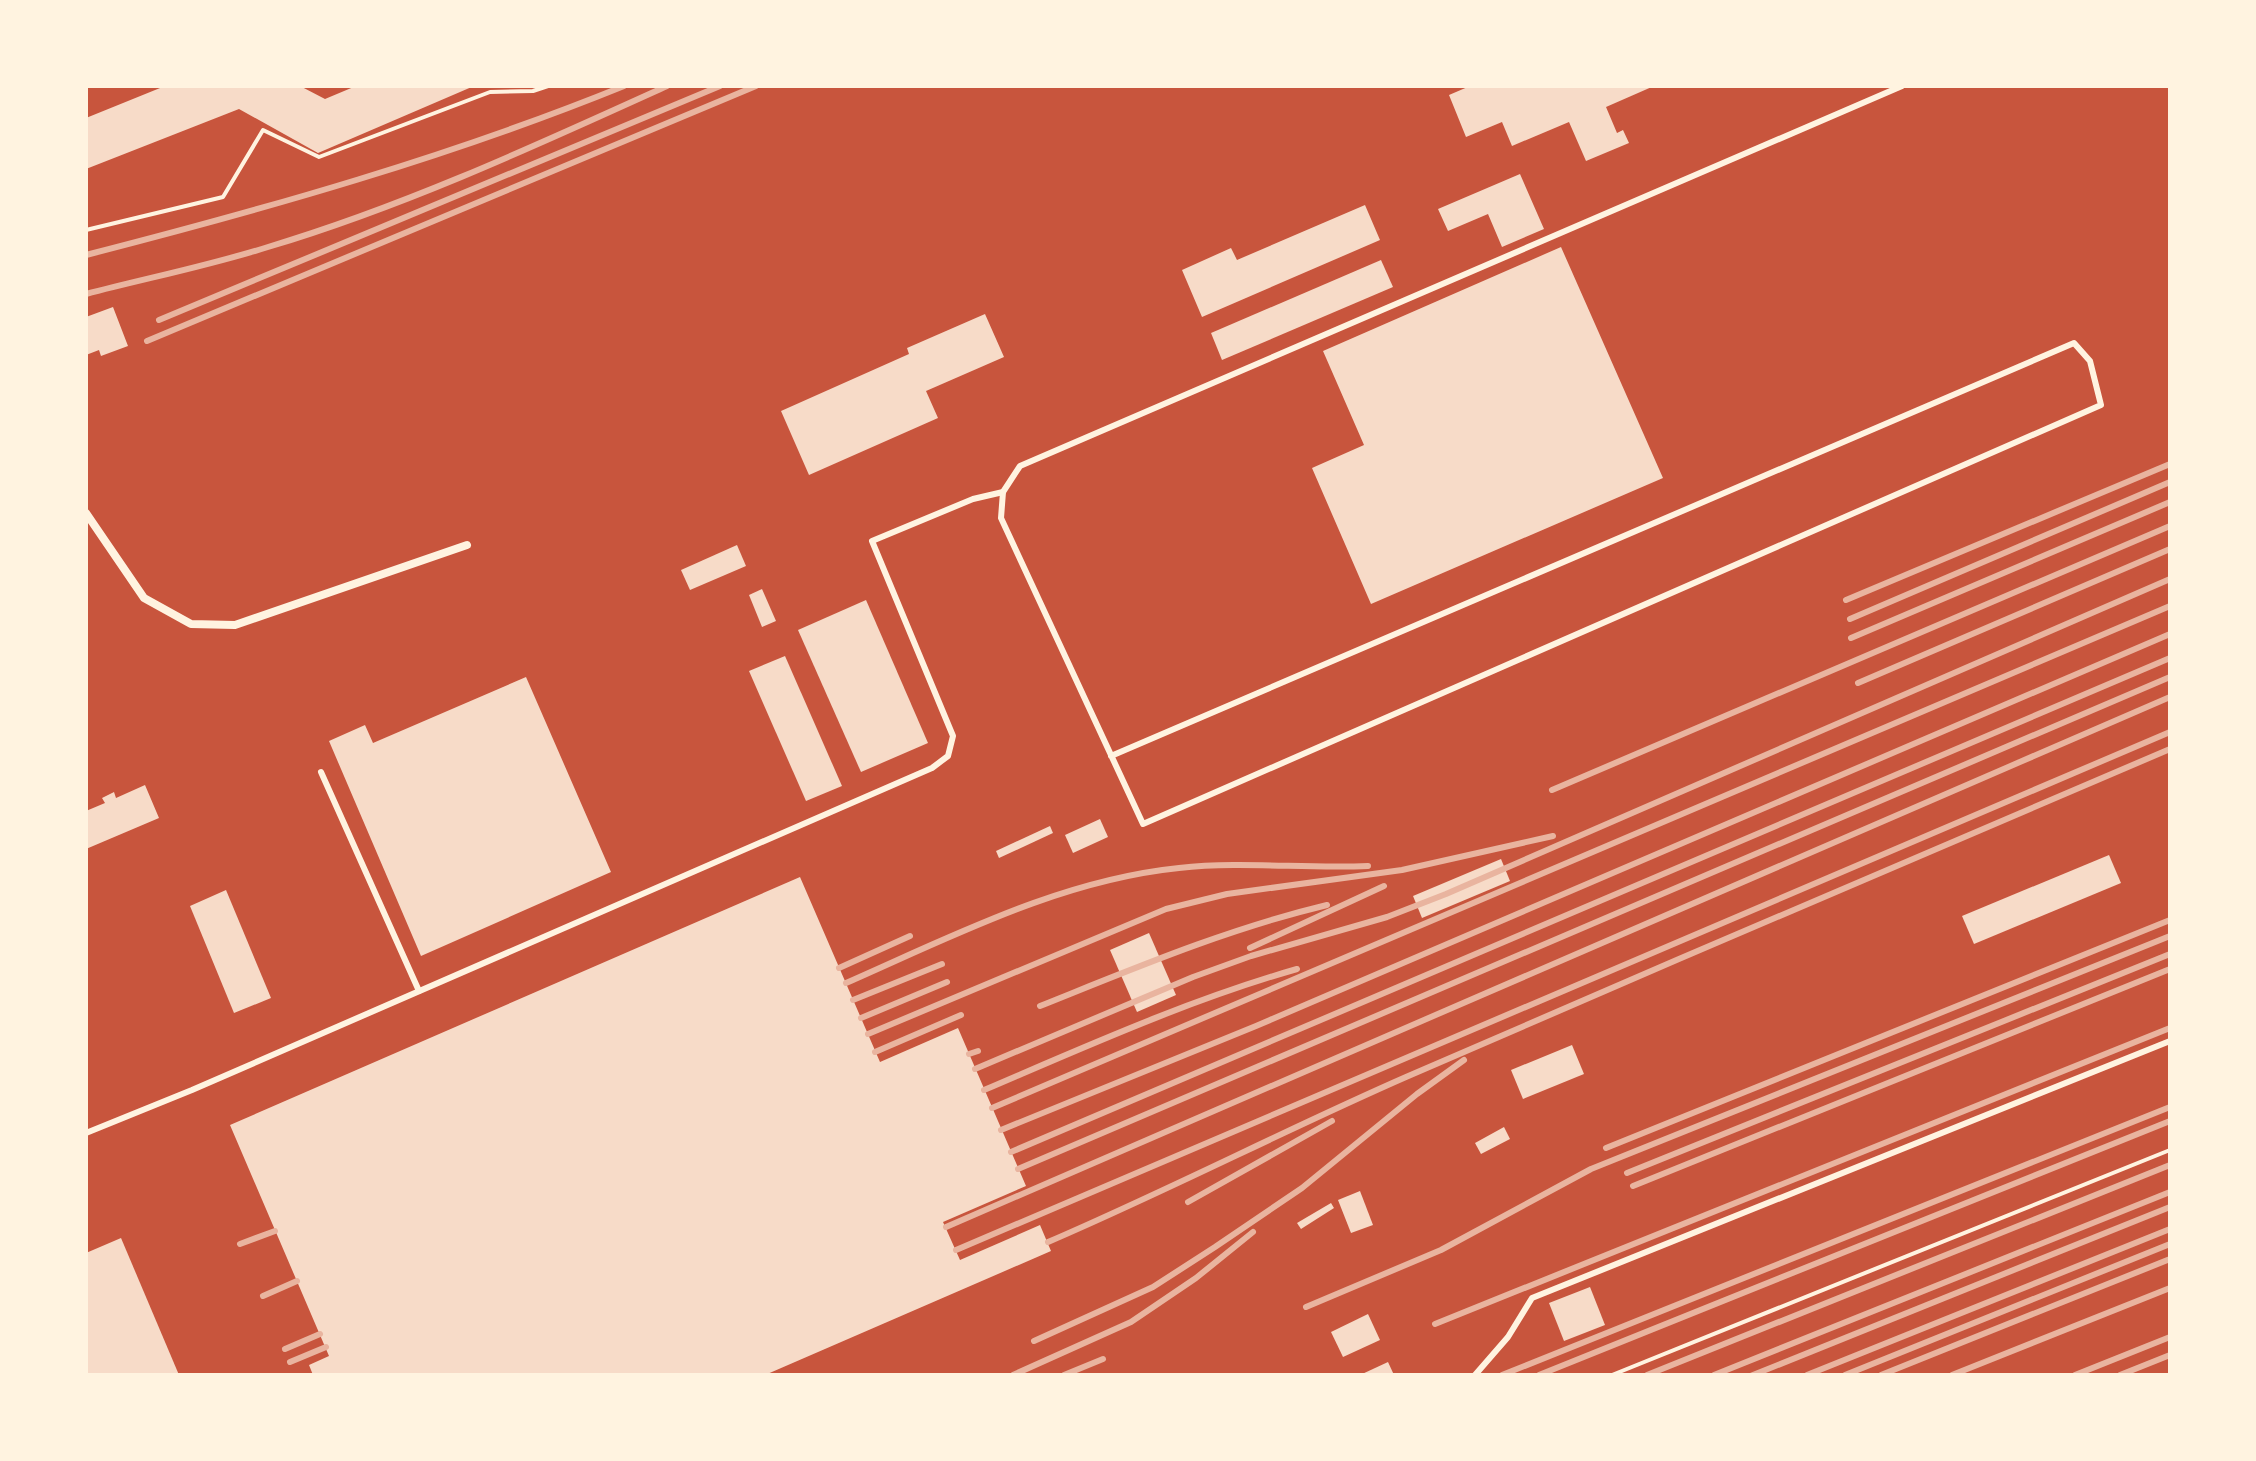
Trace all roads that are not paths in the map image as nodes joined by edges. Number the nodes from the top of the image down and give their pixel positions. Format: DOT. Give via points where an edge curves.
graph roads {
  1 [pos="1902,86"];
  2 [pos="1003,492"];
  3 [pos="86,513"];
  4 [pos="467,545"];
  5 [pos="1111,756"];
  6 [pos="321,772"];
  7 [pos="419,991"];
  8 [pos="2170,1041"];
  9 [pos="86,1133"];
  10 [pos="1475,1375"];
  1 -- 2 [label="lane" via="1020,466"];
  2 -- 5 [label="lane" via="1001,518"];
  2 -- 7 [label="lane" via="872,541 953,736 948,756 932,768"];
  3 -- 4 [label="street" via="144,598 191,624 235,625"];
  5 -- 5 [label="lane" via="2074,343 2090,361 2101,405 1143,824"];
  6 -- 7 [label="lane"];
  7 -- 9 [label="lane"];
  8 -- 10 [label="lane" via="1532,1298"];
}
